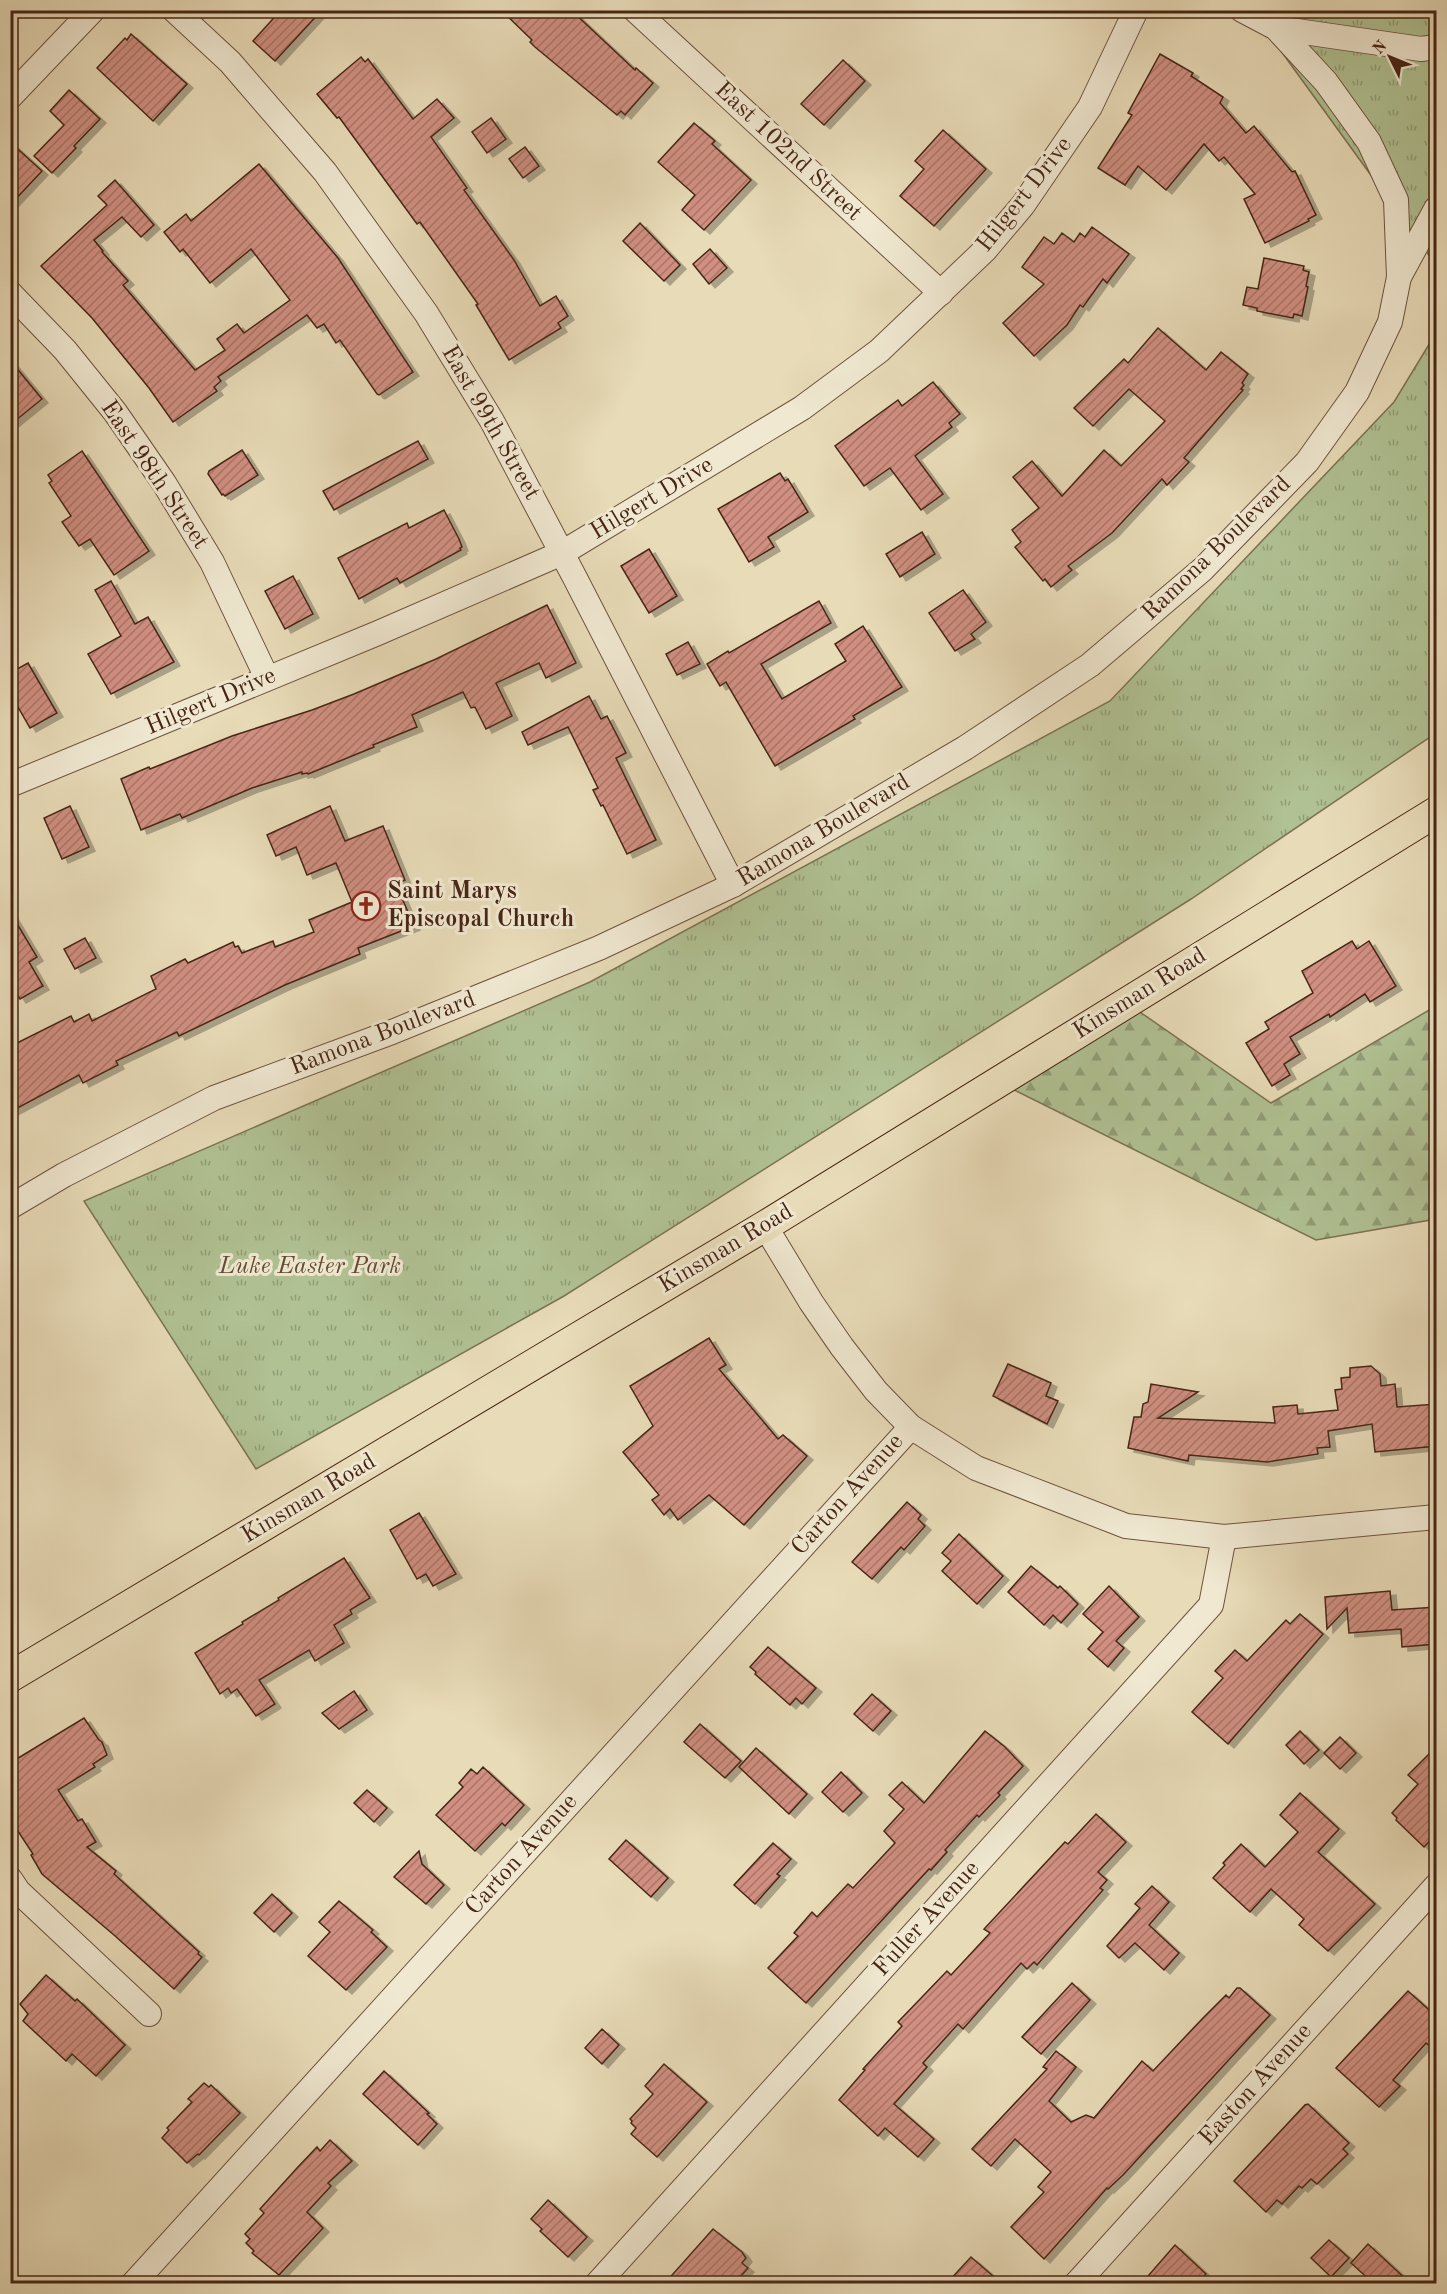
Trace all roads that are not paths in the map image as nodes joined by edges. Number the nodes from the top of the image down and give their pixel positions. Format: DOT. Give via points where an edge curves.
graph roads {
  1 [pos="93,10"];
  2 [pos="174,10"];
  3 [pos="635,10"];
  4 [pos="1136,10"];
  5 [pos="1242,10"];
  6 [pos="1276,28"];
  7 [pos="1437,46"];
  8 [pos="10,98"];
  9 [pos="1437,209"];
  10 [pos="1399,278"];
  11 [pos="10,293"];
  12 [pos="941,293"];
  13 [pos="562,553"];
  14 [pos="267,678"];
  15 [pos="10,785"];
  16 [pos="1433,821"];
  17 [pos="733,885"];
  18 [pos="10,1207"];
  19 [pos="765,1226"];
  20 [pos="910,1427"];
  21 [pos="1437,1517"];
  22 [pos="1224,1537"];
  23 [pos="10,1677"];
  24 [pos="10,1879"];
  25 [pos="1437,1886"];
  26 [pos="149,2014"];
  27 [pos="133,2283"];
  28 [pos="597,2283"];
  29 [pos="1076,2283"];
  1 -- 8 [label="street"];
  2 -- 13 [label="street, East 99th Street" via="230,62 325,172 426,313 492,422"];
  3 -- 12 [label="street, East 102nd Street"];
  4 -- 12 [label="street, Hilgert Drive" via="1090,107 1037,186 985,250"];
  5 -- 6 [label="street"];
  6 -- 7 [label="street" via="1421,49"];
  6 -- 10 [label="street" via="1326,82 1369,142 1396,200"];
  9 -- 10 [label="street, Ramona Boulevard"];
  10 -- 17 [label="street, Ramona Boulevard" via="1390,322 1357,392 1307,462 1203,569 1090,665 965,748"];
  11 -- 14 [label="street, East 98th Street" via="65,350 165,483 212,562"];
  12 -- 13 [label="street, Hilgert Drive" via="879,351 802,408"];
  13 -- 14 [label="street, Hilgert Drive"];
  13 -- 17 [label="street, East 99th Street"];
  14 -- 15 [label="street, Hilgert Drive"];
  16 -- 19 [label="main road, Kinsman Road"];
  17 -- 18 [label="street, Ramona Boulevard" via="588,952 392,1032 214,1098 63,1175"];
  19 -- 20 [label="street" via="842,1347"];
  19 -- 23 [label="main road, Kinsman Road"];
  20 -- 22 [label="street" via="976,1468 1126,1526"];
  20 -- 27 [label="street, Carton Avenue"];
  21 -- 22 [label="street"];
  22 -- 28 [label="street, Fuller Avenue" via="1211,1605"];
  24 -- 26 [label="street" via="18,1891"];
  25 -- 29 [label="street, Easton Avenue"];
}
